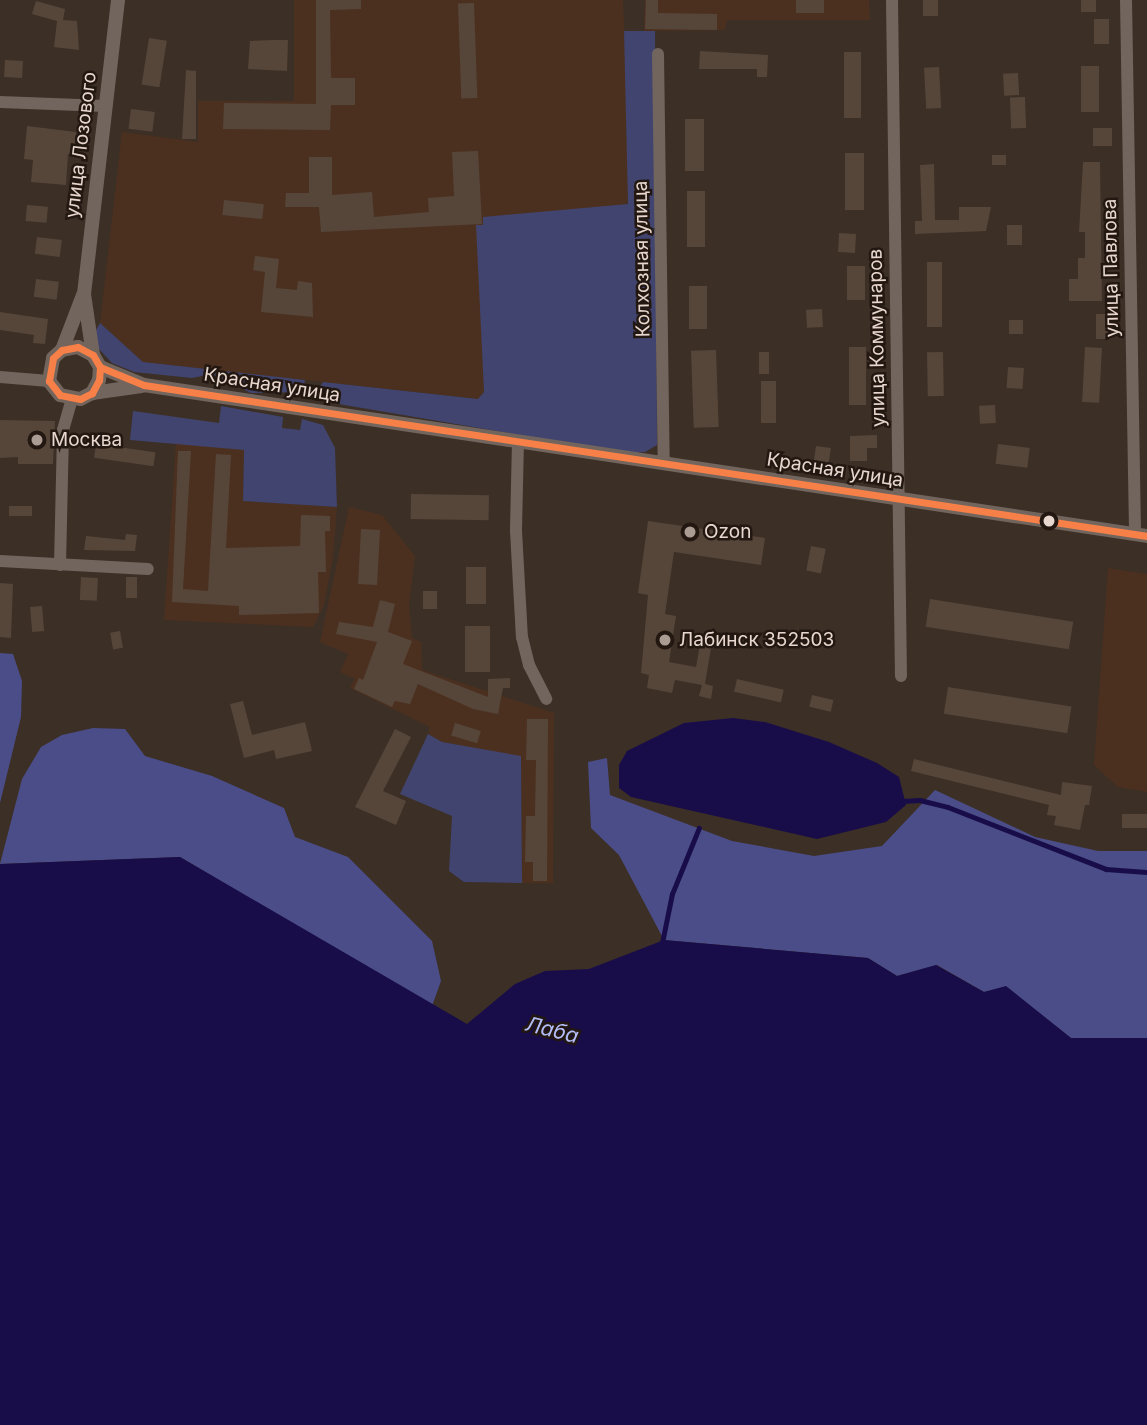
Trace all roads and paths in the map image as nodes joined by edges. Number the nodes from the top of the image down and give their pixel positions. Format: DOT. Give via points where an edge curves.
graph roads {
  1 [pos="118,0"];
  2 [pos="892,0"];
  3 [pos="1126,0"];
  4 [pos="658,54"];
  5 [pos="0,102"];
  6 [pos="105,106"];
  7 [pos="84,294"];
  8 [pos="62,350"];
  9 [pos="96,361"];
  10 [pos="0,377"];
  11 [pos="49,381"];
  12 [pos="144,386"];
  13 [pos="92,393"];
  14 [pos="72,399"];
  15 [pos="518,441"];
  16 [pos="664,463"];
  17 [pos="898,499"];
  18 [pos="1141,535"];
  19 [pos="0,561"];
  20 [pos="60,565"];
  21 [pos="148,569"];
  22 [pos="901,676"];
  23 [pos="546,699"];
  1 -- 6 [label="street, улица Лозового"];
  2 -- 17 [label="street, улица Коммунаров"];
  3 -- 18 [label="street, улица Павлова"];
  4 -- 16 [label="street, Колхозная улица"];
  5 -- 6 [label="street"];
  6 -- 7 [label="street, улица Лозового"];
  7 -- 8 [label="street, улица Лозового"];
  7 -- 9 [label="street, улица Лозового"];
  8 -- 9 [label="street, Красная улица" via="78,347"];
  8 -- 11 [label="street" via="48,368"];
  9 -- 12 [label="street, Красная улица"];
  9 -- 13 [label="street" via="99,380"];
  10 -- 11 [label="street"];
  11 -- 14 [label="street" via="60,395"];
  12 -- 13 [label="street, Красная улица"];
  12 -- 15 [label="street, Красная улица"];
  13 -- 14 [label="street, Красная улица"];
  14 -- 20 [label="street" via="63,430"];
  15 -- 16 [label="street, Красная улица"];
  15 -- 23 [label="street" via="516,531 522,637 528,665"];
  16 -- 17 [label="street, Красная улица"];
  17 -- 18 [label="street, Красная улица"];
  17 -- 22 [label="street, улица Коммунаров"];
  19 -- 20 [label="street"];
  20 -- 21 [label="street"];
}
